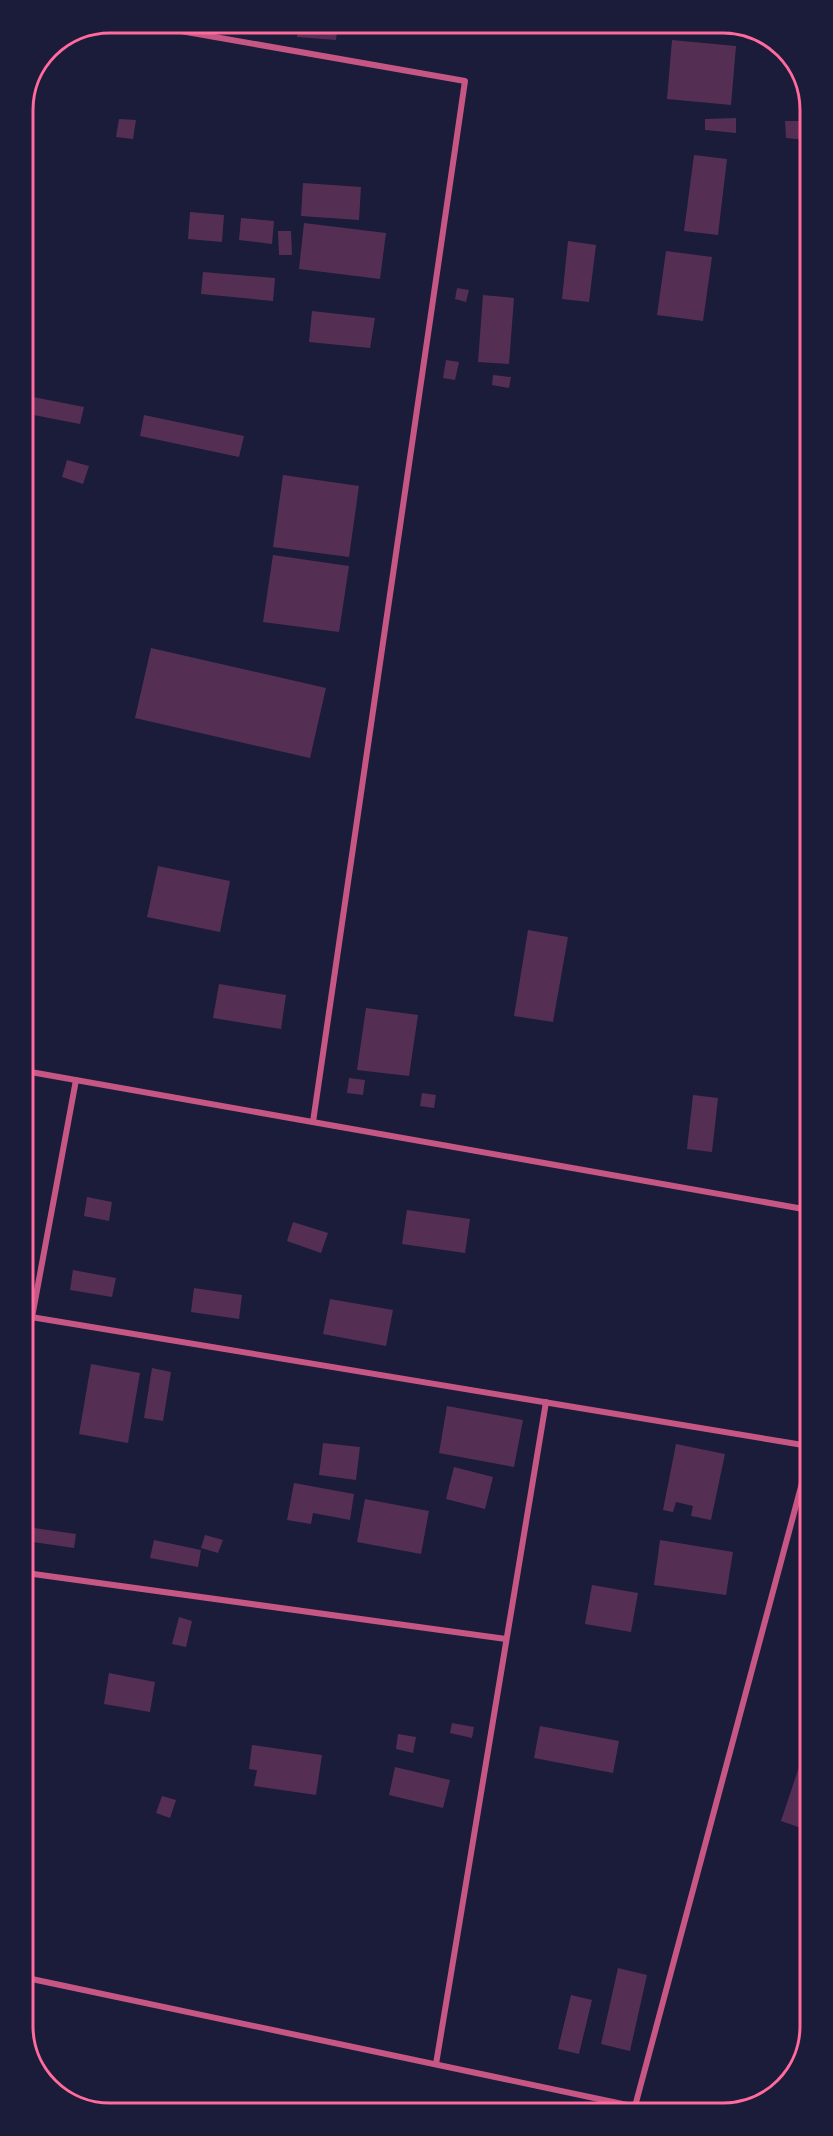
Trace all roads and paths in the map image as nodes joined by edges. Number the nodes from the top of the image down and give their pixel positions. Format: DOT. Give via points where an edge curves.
graph roads {
  1 [pos="195,33"];
  2 [pos="211,33"];
  3 [pos="211,36"];
  4 [pos="33,1072"];
  5 [pos="76,1080"];
  6 [pos="313,1122"];
  7 [pos="800,1208"];
  8 [pos="33,1296"];
  9 [pos="33,1317"];
  10 [pos="546,1402"];
  11 [pos="800,1444"];
  12 [pos="800,1491"];
  13 [pos="33,1574"];
  14 [pos="506,1639"];
  15 [pos="33,1979"];
  16 [pos="436,2064"];
  17 [pos="612,2103"];
  18 [pos="636,2103"];
  1 -- 3 [label="street"];
  2 -- 3 [label="street"];
  3 -- 6 [label="street" via="465,81"];
  4 -- 5 [label="street"];
  5 -- 6 [label="street"];
  5 -- 8 [label="street"];
  6 -- 7 [label="street"];
  9 -- 10 [label="street"];
  10 -- 11 [label="street"];
  10 -- 14 [label="street"];
  12 -- 18 [label="street"];
  13 -- 14 [label="street"];
  14 -- 16 [label="street"];
  15 -- 16 [label="street"];
  16 -- 17 [label="street"];
}
